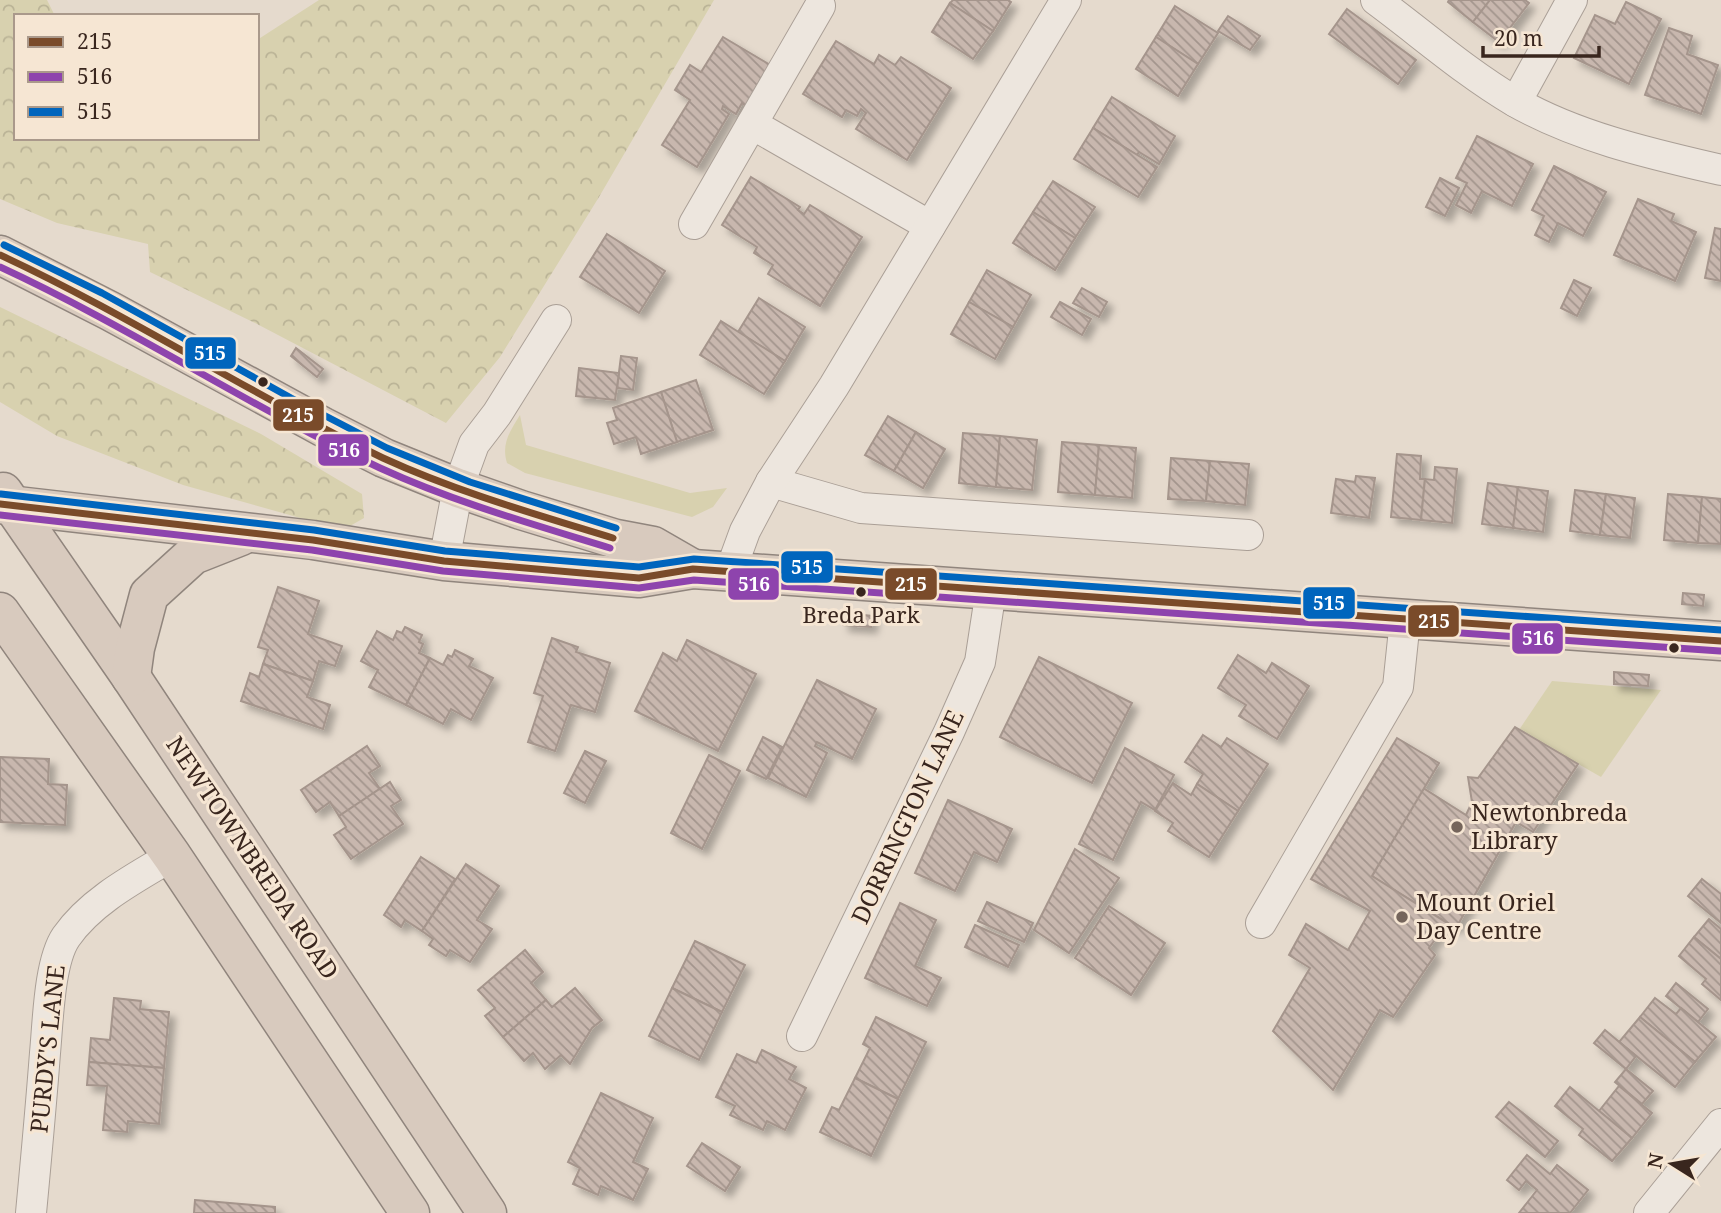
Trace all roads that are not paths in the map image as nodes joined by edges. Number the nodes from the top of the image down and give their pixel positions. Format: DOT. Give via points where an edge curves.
graph roads {
  1 [pos="1066,0"];
  2 [pos="1377,0"];
  3 [pos="1572,0"];
  4 [pos="820,6"];
  5 [pos="1516,102"];
  6 [pos="752,124"];
  7 [pos="1721,170"];
  8 [pos="694,224"];
  9 [pos="930,226"];
  10 [pos="0,255"];
  11 [pos="556,320"];
  12 [pos="771,482"];
  13 [pos="458,488"];
  14 [pos="5,499"];
  15 [pos="246,534"];
  16 [pos="1248,535"];
  17 [pos="444,561"];
  18 [pos="712,571"];
  19 [pos="991,590"];
  20 [pos="0,612"];
  21 [pos="1405,620"];
  22 [pos="1721,640"];
  23 [pos="131,677"];
  24 [pos="172,856"];
  25 [pos="1261,923"];
  26 [pos="802,1036"];
  27 [pos="1721,1124"];
  28 [pos="31,1213"];
  29 [pos="410,1213"];
  30 [pos="487,1213"];
  31 [pos="1649,1213"];
  1 -- 9 [label="street"];
  2 -- 5 [label="street"];
  3 -- 5 [label="street"];
  4 -- 6 [label="street"];
  5 -- 7 [label="street" via="1622,144"];
  6 -- 8 [label="street"];
  6 -- 9 [label="street"];
  9 -- 12 [label="street"];
  10 -- 13 [label="highway" via="323,427"];
  11 -- 13 [label="street" via="474,444"];
  12 -- 16 [label="street" via="861,508"];
  12 -- 18 [label="street" via="745,531"];
  13 -- 17 [label="street"];
  13 -- 18 [label="highway" via="653,547"];
  14 -- 15 [label="highway"];
  14 -- 23 [label="highway, NEWTOWNBREDA ROAD"];
  15 -- 17 [label="highway"];
  15 -- 23 [label="highway" via="193,555 149,595"];
  17 -- 18 [label="highway" via="639,578"];
  18 -- 19 [label="highway"];
  19 -- 21 [label="highway"];
  19 -- 26 [label="street, DORRINGTON LANE" via="980,662"];
  20 -- 24 [label="highway"];
  21 -- 22 [label="highway"];
  21 -- 25 [label="street" via="1398,687"];
  23 -- 30 [label="highway, NEWTOWNBREDA ROAD"];
  24 -- 28 [label="street, PURDY'S LANE" via="108,896 64,939 50,999"];
  24 -- 29 [label="highway"];
  27 -- 31 [label="street"];
}
